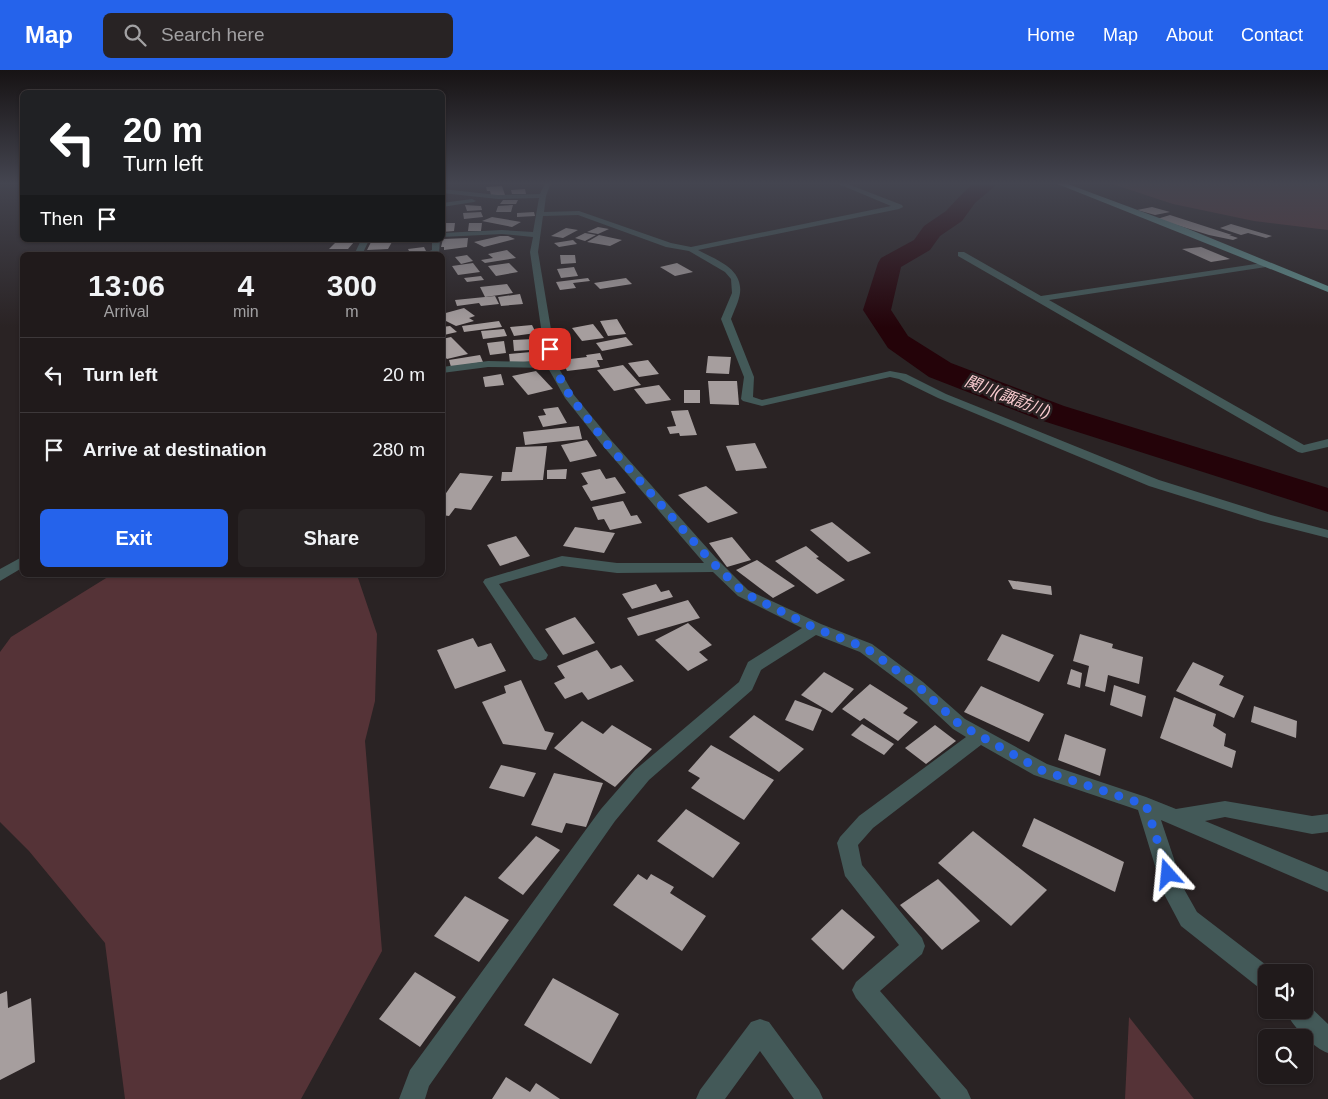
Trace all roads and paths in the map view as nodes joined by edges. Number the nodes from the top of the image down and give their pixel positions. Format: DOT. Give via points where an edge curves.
graph roads {
  1 [pos="537,231"];
  2 [pos="630,231"];
  3 [pos="780,231"];
  4 [pos="1181,231"];
  5 [pos="445,235"];
  6 [pos="536,236"];
  7 [pos="691,249"];
  8 [pos="961,254"];
  9 [pos="1266,264"];
  10 [pos="1328,289"];
  11 [pos="1040,299"];
  12 [pos="552,364"];
  13 [pos="445,370"];
  14 [pos="1328,443"];
  15 [pos="1328,534"];
  16 [pos="20,563"];
  17 [pos="718,567"];
  18 [pos="0,576"];
  19 [pos="815,628"];
  20 [pos="540,655"];
  21 [pos="980,736"];
  22 [pos="1146,805"];
  23 [pos="1176,817"];
  24 [pos="1328,823"];
  25 [pos="1328,882"];
  26 [pos="1258,973"];
  27 [pos="1306,1019"];
  28 [pos="1328,1042"];
  29 [pos="412,1099"];
  30 [pos="709,1099"];
  31 [pos="810,1099"];
  32 [pos="958,1099"];
  1 -- 6 [label="street"];
  2 -- 7 [label="street"];
  3 -- 7 [label="street"];
  4 -- 9 [label="main road"];
  5 -- 6 [label="street" via="502,232"];
  6 -- 12 [label="street" via="534,252"];
  7 -- 15 [label="street" via="728,270 735,279 736,293 726,319 749,377 747,399 762,403 890,374 902,376 942,396 1154,483"];
  8 -- 11 [label="street"];
  9 -- 10 [label="main road"];
  9 -- 11 [label="street"];
  11 -- 14 [label="street" via="1302,449"];
  12 -- 13 [label="street" via="488,364"];
  12 -- 17 [label="street" via="570,396 607,444"];
  16 -- 18 [label="street"];
  17 -- 19 [label="street" via="744,593"];
  17 -- 20 [label="street" via="617,568 562,561 490,582"];
  19 -- 21 [label="street" via="866,648 918,686 959,724"];
  19 -- 29 [label="street" via="754,666 746,686 642,775 608,816 419,1079"];
  21 -- 22 [label="street" via="1041,770"];
  21 -- 32 [label="street" via="866,822 847,843 852,869 914,946 864,990"];
  22 -- 23 [label="street"];
  22 -- 26 [label="street" via="1174,892 1189,919"];
  23 -- 24 [label="street" via="1225,809 1312,824"];
  23 -- 25 [label="street"];
  27 -- 28 [label="street"];
  30 -- 31 [label="street" via="760,1031"];
}
